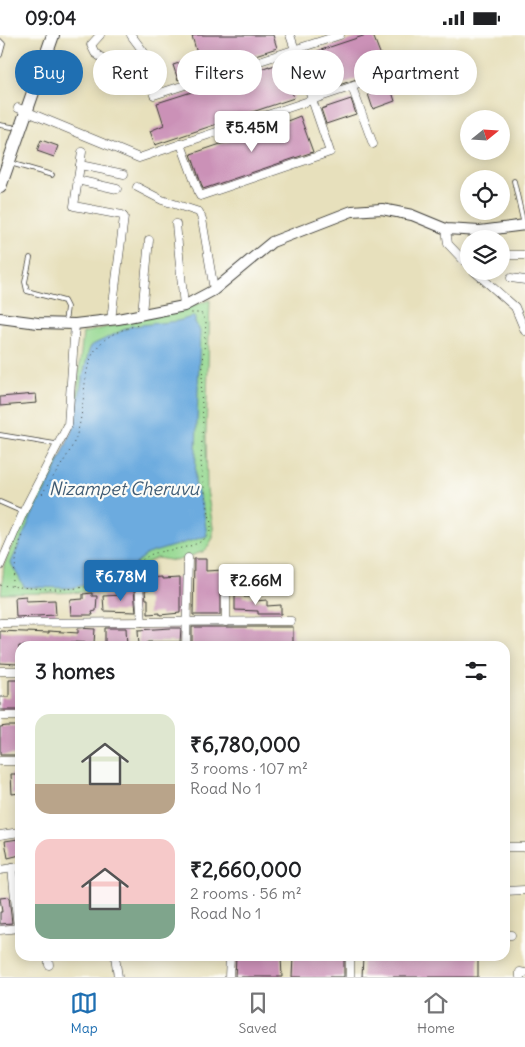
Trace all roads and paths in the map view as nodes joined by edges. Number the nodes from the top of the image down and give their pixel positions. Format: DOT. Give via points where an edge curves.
graph roads {
  1 [pos="44,35"];
  2 [pos="53,35"];
  3 [pos="100,35"];
  4 [pos="131,35"];
  5 [pos="290,35"];
  6 [pos="340,35"];
  7 [pos="0,41"];
  8 [pos="94,50"];
  9 [pos="142,50"];
  10 [pos="295,50"];
  11 [pos="0,55"];
  12 [pos="272,57"];
  13 [pos="352,87"];
  14 [pos="167,91"];
  15 [pos="310,95"];
  16 [pos="312,100"];
  17 [pos="21,109"];
  18 [pos="6,126"];
  19 [pos="181,144"];
  20 [pos="373,144"];
  21 [pos="82,152"];
  22 [pos="4,162"];
  23 [pos="80,165"];
  24 [pos="124,173"];
  25 [pos="52,175"];
  26 [pos="77,180"];
  27 [pos="514,181"];
  28 [pos="0,187"];
  29 [pos="137,187"];
  30 [pos="117,189"];
  31 [pos="176,224"];
  32 [pos="524,225"];
  33 [pos="446,229"];
  34 [pos="149,240"];
  35 [pos="510,255"];
  36 [pos="525,255"];
  37 [pos="460,257"];
  38 [pos="30,258"];
  39 [pos="511,278"];
  40 [pos="484,280"];
  41 [pos="525,280"];
  42 [pos="214,290"];
  43 [pos="187,309"];
  44 [pos="0,318"];
  45 [pos="141,319"];
  46 [pos="111,320"];
  47 [pos="70,324"];
  48 [pos="525,331"];
  49 [pos="0,435"];
  50 [pos="55,444"];
  51 [pos="38,500"];
  52 [pos="0,502"];
  53 [pos="23,512"];
  54 [pos="24,530"];
  55 [pos="188,558"];
  56 [pos="0,566"];
  57 [pos="0,585"];
  58 [pos="139,585"];
  59 [pos="226,585"];
  60 [pos="12,586"];
  61 [pos="291,621"];
  62 [pos="142,622"];
  63 [pos="186,622"];
  64 [pos="226,622"];
  65 [pos="0,623"];
  66 [pos="186,641"];
  67 [pos="0,671"];
  68 [pos="15,671"];
  69 [pos="0,716"];
  70 [pos="15,716"];
  71 [pos="0,761"];
  72 [pos="15,761"];
  73 [pos="15,833"];
  74 [pos="0,835"];
  75 [pos="510,847"];
  76 [pos="525,847"];
  77 [pos="15,867"];
  78 [pos="0,870"];
  79 [pos="525,890"];
  80 [pos="510,891"];
  81 [pos="15,928"];
  82 [pos="0,930"];
  83 [pos="49,961"];
  84 [pos="116,961"];
  85 [pos="230,961"];
  86 [pos="350,961"];
  87 [pos="49,965"];
  88 [pos="525,973"];
  89 [pos="118,977"];
  90 [pos="229,977"];
  91 [pos="350,977"];
  92 [pos="520,977"];
  1 -- 17 [label="main road"];
  2 -- 17 [label="main road"];
  3 -- 8 [label="street" via="91,45"];
  4 -- 9 [label="street"];
  5 -- 10 [label="street"];
  6 -- 10 [label="street"];
  7 -- 11 [label="lane" via="3,44"];
  12 -- 14 [label="street"];
  13 -- 16 [label="street"];
  13 -- 20 [label="street"];
  15 -- 16 [label="street"];
  16 -- 19 [label="street"];
  16 -- 19 [label="street" via="330,152 200,196"];
  17 -- 18 [label="main road"];
  17 -- 19 [label="street" via="140,158"];
  17 -- 22 [label="main road"];
  18 -- 22 [label="main road"];
  21 -- 23 [label="street"];
  22 -- 25 [label="lane"];
  22 -- 28 [label="main road"];
  23 -- 24 [label="street"];
  23 -- 26 [label="street"];
  26 -- 30 [label="street"];
  26 -- 46 [label="street" via="73,203 76,207 124,217"];
  27 -- 32 [label="lane"];
  29 -- 42 [label="street" via="162,200 199,212"];
  31 -- 43 [label="street"];
  32 -- 33 [label="street" via="480,231"];
  33 -- 37 [label="street" via="448,244"];
  33 -- 42 [label="street" via="412,215 382,209 352,211 272,242"];
  34 -- 45 [label="street"];
  35 -- 36 [label="street"];
  38 -- 47 [label="lane" via="25,282 27,291 64,301"];
  39 -- 41 [label="street"];
  40 -- 48 [label="street" via="515,307"];
  42 -- 43 [label="street"];
  43 -- 45 [label="street"];
  43 -- 60 [label="path" via="201,313 206,322 201,393 202,476 209,534 186,547 150,555 129,573 103,583 62,589"];
  44 -- 47 [label="street"];
  45 -- 46 [label="street"];
  45 -- 51 [label="path" via="115,331 95,349 86,369 76,438"];
  46 -- 47 [label="street"];
  47 -- 53 [label="street" via="68,425"];
  49 -- 50 [label="lane"];
  52 -- 53 [label="lane"];
  53 -- 56 [label="street"];
  54 -- 60 [label="path"];
  55 -- 63 [label="street"];
  57 -- 60 [label="path"];
  58 -- 62 [label="street"];
  59 -- 64 [label="street"];
  61 -- 64 [label="street"];
  62 -- 63 [label="street"];
  62 -- 65 [label="street"];
  63 -- 64 [label="street"];
  63 -- 66 [label="street"];
  67 -- 68 [label="street"];
  69 -- 70 [label="street"];
  71 -- 72 [label="street"];
  73 -- 74 [label="street"];
  75 -- 76 [label="street"];
  77 -- 78 [label="street"];
  79 -- 80 [label="street"];
  81 -- 82 [label="street"];
  83 -- 87 [label="street"];
  84 -- 89 [label="street"];
  85 -- 90 [label="street"];
  86 -- 91 [label="street"];
  88 -- 92 [label="street" via="520,973"];
}
